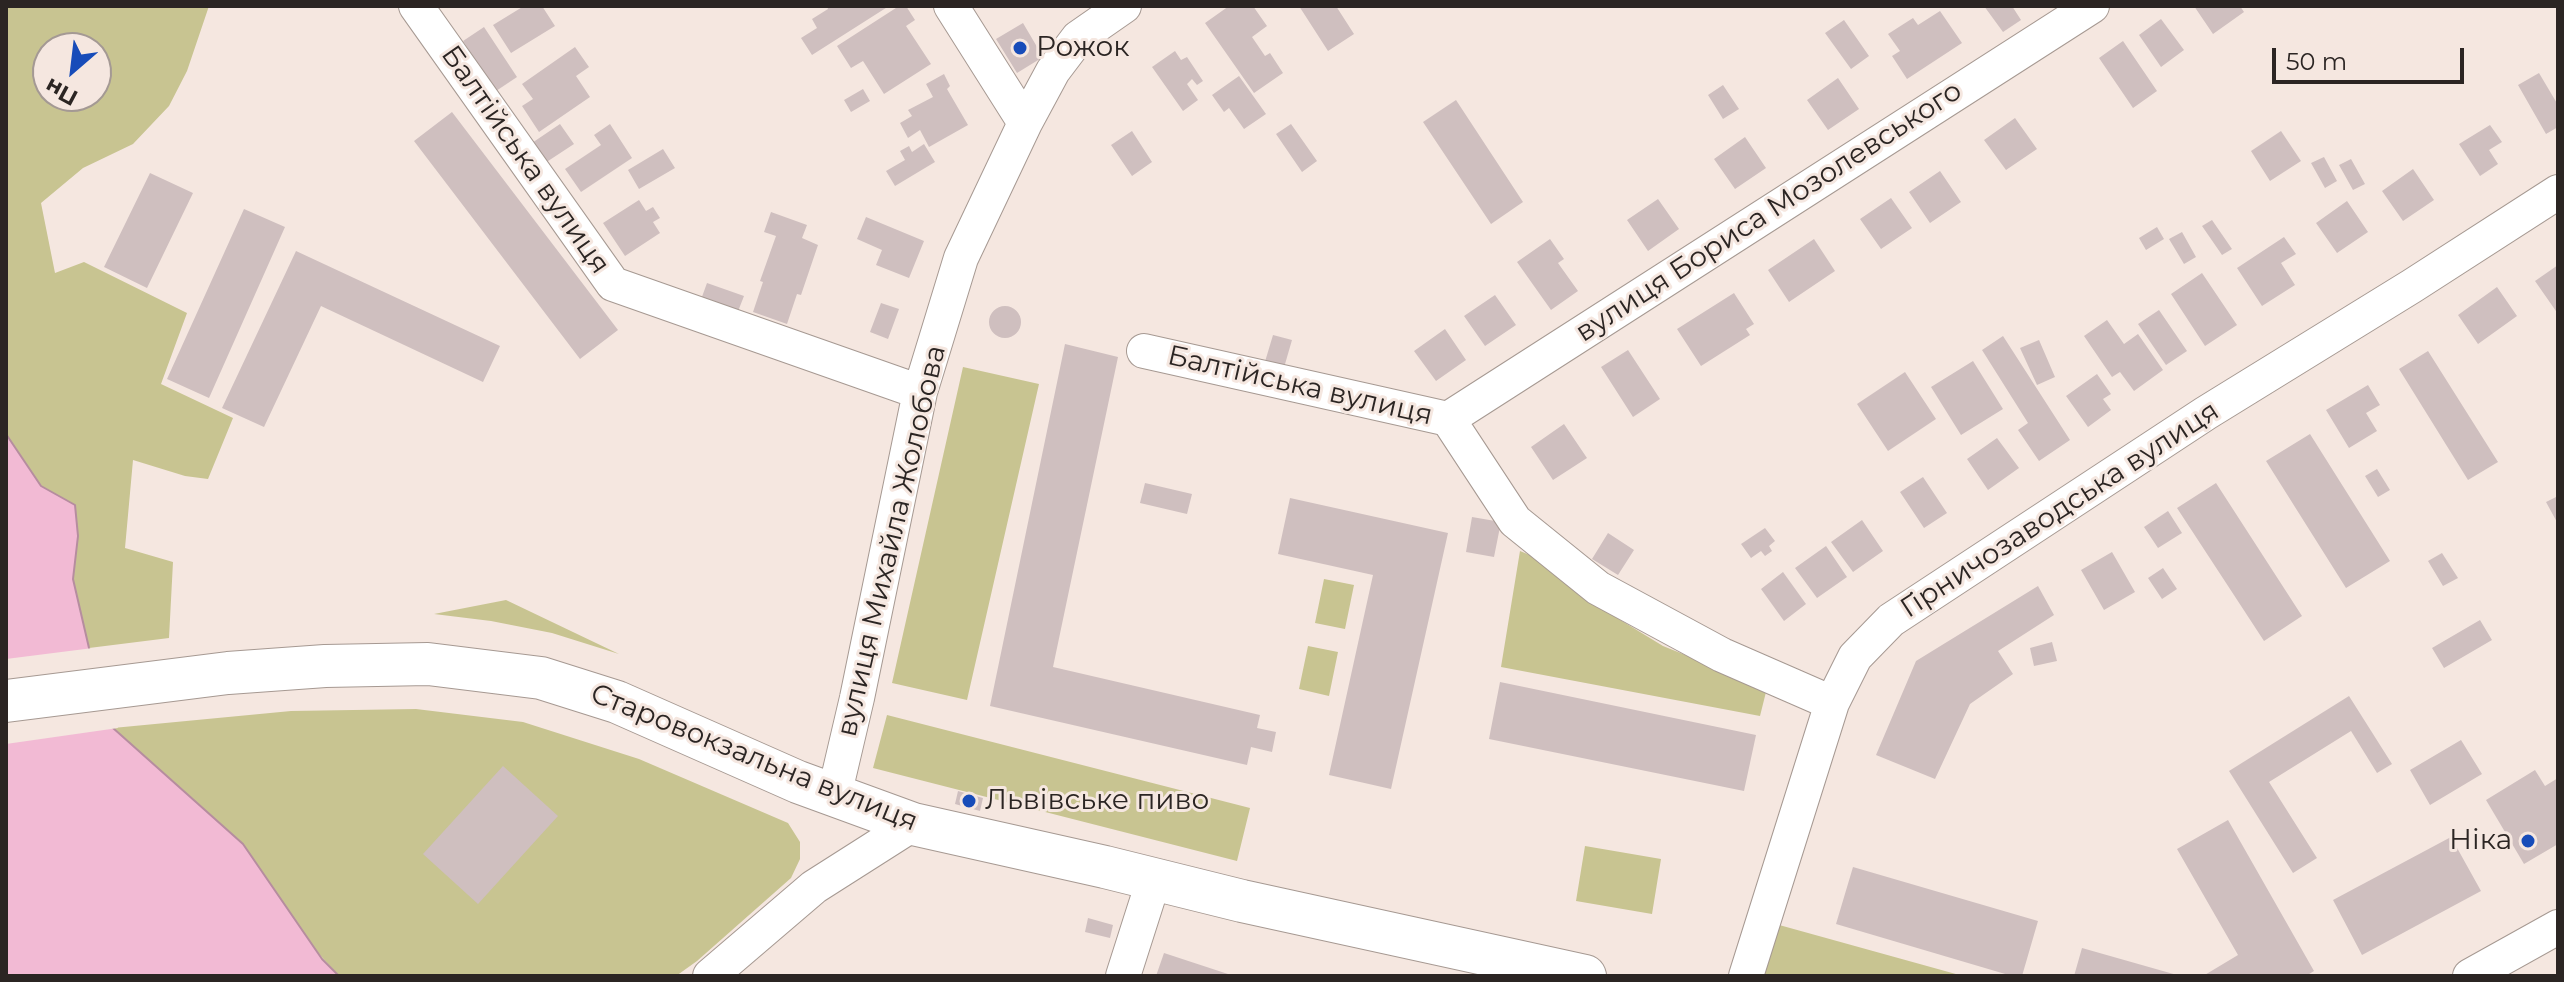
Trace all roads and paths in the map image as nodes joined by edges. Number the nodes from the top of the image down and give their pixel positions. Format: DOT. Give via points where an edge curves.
graph roads {
  1 [pos="416,6"];
  2 [pos="951,6"];
  3 [pos="1124,6"];
  4 [pos="2092,6"];
  5 [pos="1025,123"];
  6 [pos="2558,192"];
  7 [pos="1144,351"];
  8 [pos="920,392"];
  9 [pos="1448,419"];
  10 [pos="6,701"];
  11 [pos="1832,703"];
  12 [pos="834,796"];
  13 [pos="913,824"];
  14 [pos="1154,879"];
  15 [pos="2558,927"];
  16 [pos="710,976"];
  17 [pos="1123,976"];
  18 [pos="1585,976"];
  19 [pos="1746,976"];
  20 [pos="2470,976"];
  1 -- 8 [label="street, Балтійська вулиця" via="613,284"];
  2 -- 5 [label="street"];
  3 -- 5 [label="street, вулиця Михайла Жолобова" via="1096,23 1063,55"];
  4 -- 9 [label="street, вулиця Бориса Мозолевського"];
  5 -- 8 [label="street, вулиця Михайла Жолобова" via="961,258"];
  6 -- 11 [label="street, Гірничозаводська вулиця" via="2206,413 1891,620 1855,657"];
  7 -- 9 [label="street, Балтійська вулиця"];
  8 -- 12 [label="street, вулиця Михайла Жолобова"];
  9 -- 11 [label="street, Балтійська вулиця" via="1515,521 1598,588 1722,655"];
  10 -- 12 [label="main road, Старовокзальна вулиця" via="276,669 428,664 541,678 617,702"];
  11 -- 19 [label="street, Гірничозаводська вулиця"];
  12 -- 13 [label="main road, Старовокзальна вулиця"];
  13 -- 14 [label="main road, Старовокзальна вулиця"];
  13 -- 16 [label="street" via="814,887"];
  14 -- 17 [label="street"];
  14 -- 18 [label="main road, Старовокзальна вулиця"];
  15 -- 20 [label="street"];
}
